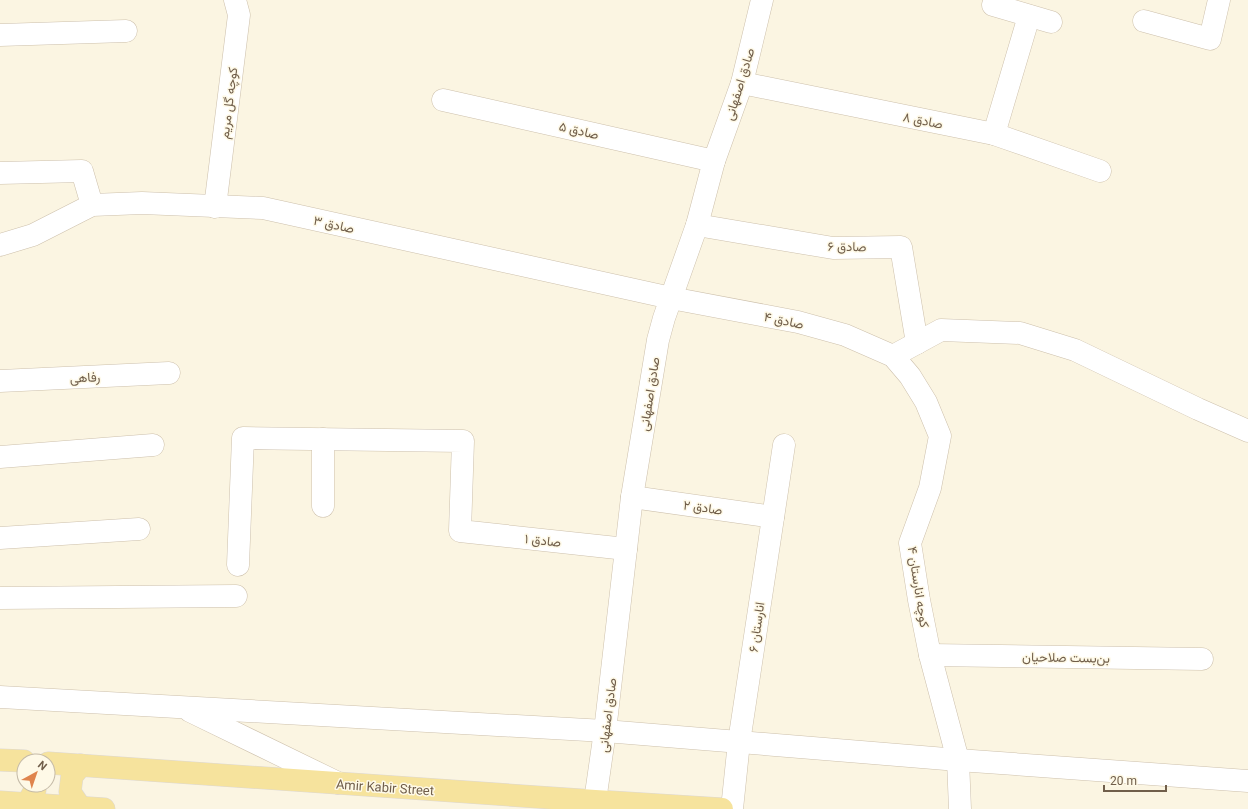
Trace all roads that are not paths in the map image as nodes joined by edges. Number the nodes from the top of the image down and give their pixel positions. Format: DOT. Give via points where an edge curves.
graph roads {
  1 [pos="235,0"];
  2 [pos="762,0"];
  3 [pos="1219,0"];
  4 [pos="994,5"];
  5 [pos="1029,16"];
  6 [pos="1144,21"];
  7 [pos="1052,22"];
  8 [pos="126,31"];
  9 [pos="0,36"];
  10 [pos="742,83"];
  11 [pos="443,100"];
  12 [pos="994,134"];
  13 [pos="714,161"];
  14 [pos="1100,171"];
  15 [pos="0,173"];
  16 [pos="92,205"];
  17 [pos="216,207"];
  18 [pos="696,225"];
  19 [pos="0,245"];
  20 [pos="671,298"];
  21 [pos="917,343"];
  22 [pos="893,356"];
  23 [pos="170,373"];
  24 [pos="0,381"];
  25 [pos="1248,431"];
  26 [pos="323,439"];
  27 [pos="153,445"];
  28 [pos="784,445"];
  29 [pos="0,457"];
  30 [pos="632,497"];
  31 [pos="323,506"];
  32 [pos="773,516"];
  33 [pos="139,529"];
  34 [pos="0,538"];
  35 [pos="626,549"];
  36 [pos="238,565"];
  37 [pos="236,596"];
  38 [pos="0,598"];
  39 [pos="930,655"];
  40 [pos="1202,659"];
  41 [pos="2,691"];
  42 [pos="181,707"];
  43 [pos="605,731"];
  44 [pos="739,742"];
  45 [pos="0,760"];
  46 [pos="958,760"];
  47 [pos="16,761"];
  48 [pos="56,763"];
  49 [pos="81,765"];
  50 [pos="1248,781"];
  51 [pos="338,783"];
  52 [pos="31,795"];
  53 [pos="595,801"];
  54 [pos="0,802"];
  55 [pos="80,807"];
  56 [pos="104,809"];
  57 [pos="722,809"];
  58 [pos="732,809"];
  59 [pos="960,809"];
  1 -- 17 [label="street, کوچه گل مریم" via="239,14"];
  2 -- 10 [label="street, صادق اصفهانی"];
  3 -- 6 [label="street" via="1210,39"];
  4 -- 5 [label="street"];
  5 -- 7 [label="street"];
  5 -- 12 [label="street"];
  8 -- 9 [label="street"];
  10 -- 12 [label="street, صادق ۸"];
  10 -- 13 [label="street, صادق اصفهانی"];
  11 -- 13 [label="street, صادق ۵"];
  12 -- 14 [label="street, صادق ۸"];
  13 -- 18 [label="street, صادق اصفهانی"];
  15 -- 16 [label="street" via="82,171"];
  16 -- 17 [label="street, صادق ۳" via="142,203"];
  16 -- 19 [label="street, صادق ۳" via="33,235"];
  17 -- 20 [label="street, صادق ۳" via="263,208"];
  18 -- 20 [label="street, صادق اصفهانی"];
  18 -- 21 [label="street, صادق ۶" via="833,248 901,247"];
  20 -- 22 [label="street, صادق ۴" via="798,322 845,336"];
  20 -- 30 [label="street, صادق اصفهانی" via="658,340"];
  21 -- 22 [label="street"];
  21 -- 25 [label="street" via="941,330 1020,333 1075,350"];
  22 -- 39 [label="street, کوچه انارستان ۴" via="910,376 926,402 940,436 930,488 910,543"];
  23 -- 24 [label="street, رفاهی"];
  26 -- 31 [label="street"];
  26 -- 35 [label="street, صادق ۱" via="463,441 460,531"];
  26 -- 36 [label="street" via="243,438"];
  27 -- 29 [label="street"];
  28 -- 32 [label="street, انارستان ۶"];
  30 -- 32 [label="street, صادق ۲"];
  30 -- 35 [label="street, صادق اصفهانی"];
  32 -- 44 [label="street, انارستان ۶"];
  33 -- 34 [label="street"];
  35 -- 43 [label="street, صادق اصفهانی"];
  37 -- 38 [label="street"];
  39 -- 40 [label="street, بن‌بست صلاحیان"];
  39 -- 46 [label="street, کوچه انارستان ۴"];
  41 -- 42 [label="street"];
  42 -- 43 [label="street"];
  42 -- 51 [label="street"];
  43 -- 44 [label="street"];
  43 -- 53 [label="street, صادق اصفهانی"];
  44 -- 46 [label="street"];
  44 -- 58 [label="street, انارستان ۶"];
  45 -- 47 [label="main road"];
  46 -- 50 [label="street"];
  46 -- 59 [label="street, کوچه انارستان ۴"];
  48 -- 49 [label="main road, Amir Kabir Street"];
  49 -- 51 [label="main road, Amir Kabir Street"];
  49 -- 55 [label="main road" via="72,776 70,792"];
  51 -- 53 [label="main road, Amir Kabir Street"];
  52 -- 54 [label="main road"];
  52 -- 55 [label="main road"];
  53 -- 57 [label="main road, Amir Kabir Street"];
  55 -- 56 [label="main road"];
}
